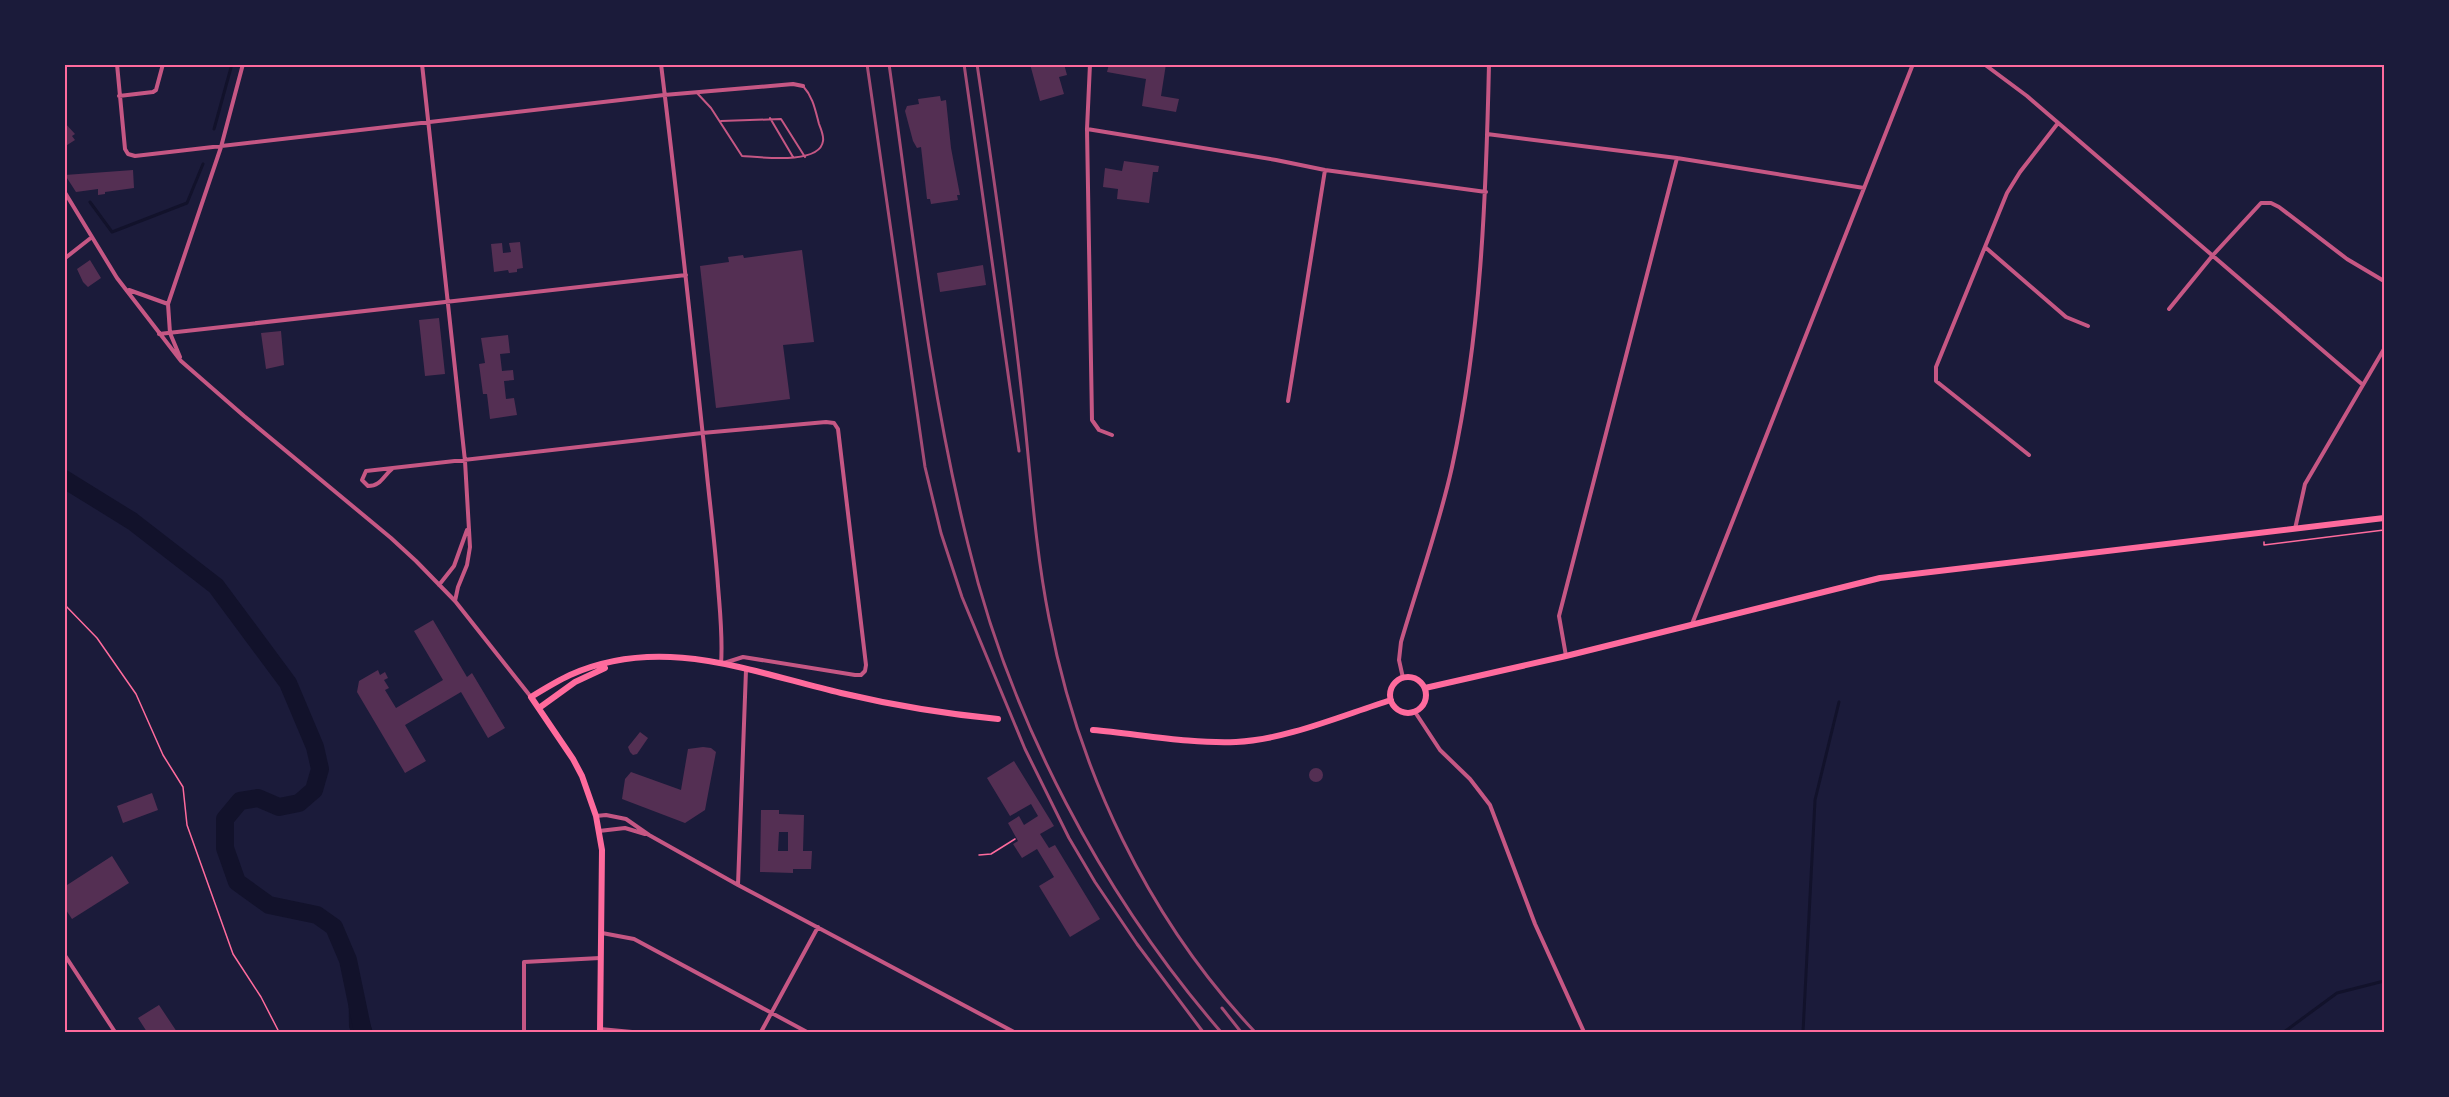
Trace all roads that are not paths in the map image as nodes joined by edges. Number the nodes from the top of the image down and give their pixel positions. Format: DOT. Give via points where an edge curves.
graph roads {
  1 [pos="117,64"];
  2 [pos="163,64"];
  3 [pos="243,64"];
  4 [pos="422,64"];
  5 [pos="661,64"];
  6 [pos="1090,64"];
  7 [pos="1489,64"];
  8 [pos="1912,64"];
  9 [pos="1984,64"];
  10 [pos="803,86"];
  11 [pos="697,93"];
  12 [pos="664,94"];
  13 [pos="119,96"];
  14 [pos="770,118"];
  15 [pos="720,121"];
  16 [pos="428,123"];
  17 [pos="2058,123"];
  18 [pos="1087,129"];
  19 [pos="1487,134"];
  20 [pos="221,147"];
  21 [pos="793,157"];
  22 [pos="805,157"];
  23 [pos="1677,158"];
  24 [pos="1325,170"];
  25 [pos="1864,188"];
  26 [pos="64,191"];
  27 [pos="1486,192"];
  28 [pos="92,237"];
  29 [pos="1984,247"];
  30 [pos="2213,255"];
  31 [pos="64,259"];
  32 [pos="686,275"];
  33 [pos="2385,281"];
  34 [pos="126,288"];
  35 [pos="447,302"];
  36 [pos="168,304"];
  37 [pos="2169,309"];
  38 [pos="2088,326"];
  39 [pos="170,333"];
  40 [pos="158,334"];
  41 [pos="2385,349"];
  42 [pos="181,361"];
  43 [pos="2363,385"];
  44 [pos="1288,401"];
  45 [pos="702,433"];
  46 [pos="1112,435"];
  47 [pos="2029,455"];
  48 [pos="465,461"];
  49 [pos="392,469"];
  50 [pos="2385,518"];
  51 [pos="468,526"];
  52 [pos="2295,529"];
  53 [pos="439,585"];
  54 [pos="456,601"];
  55 [pos="1692,624"];
  56 [pos="1566,656"];
  57 [pos="622,661"];
  58 [pos="721,664"];
  59 [pos="746,669"];
  60 [pos="1403,678"];
  61 [pos="1425,688"];
  62 [pos="531,697"];
  63 [pos="1391,700"];
  64 [pos="539,708"];
  65 [pos="1415,712"];
  66 [pos="998,719"];
  67 [pos="1093,730"];
  68 [pos="596,816"];
  69 [pos="599,831"];
  70 [pos="649,835"];
  71 [pos="738,885"];
  72 [pos="818,927"];
  73 [pos="602,933"];
  74 [pos="64,954"];
  75 [pos="601,958"];
  76 [pos="771,1013"];
  77 [pos="600,1030"];
  78 [pos="115,1032"];
  79 [pos="524,1032"];
  80 [pos="632,1032"];
  81 [pos="761,1032"];
  82 [pos="807,1032"];
  83 [pos="1011,1032"];
  84 [pos="1584,1032"];
  1 -- 13 [label="street"];
  2 -- 13 [label="street" via="153,93"];
  3 -- 20 [label="street"];
  4 -- 16 [label="street"];
  5 -- 12 [label="street"];
  6 -- 18 [label="street"];
  7 -- 19 [label="street"];
  8 -- 25 [label="street"];
  9 -- 17 [label="street"];
  10 -- 11 [label="street"];
  10 -- 22 [label="lane" via="811,94 824,140 815,154"];
  11 -- 12 [label="street"];
  11 -- 15 [label="lane"];
  12 -- 16 [label="street"];
  12 -- 32 [label="street"];
  13 -- 20 [label="street" via="128,154"];
  14 -- 15 [label="lane"];
  14 -- 21 [label="lane"];
  14 -- 22 [label="lane" via="781,119"];
  15 -- 21 [label="lane" via="742,156"];
  16 -- 20 [label="street"];
  16 -- 35 [label="street"];
  17 -- 29 [label="street" via="2007,193"];
  17 -- 30 [label="street"];
  18 -- 24 [label="street"];
  18 -- 46 [label="street" via="1092,420 1099,430"];
  19 -- 23 [label="street"];
  19 -- 27 [label="street"];
  20 -- 36 [label="street"];
  21 -- 22 [label="lane"];
  23 -- 25 [label="street"];
  23 -- 56 [label="street" via="1559,616"];
  24 -- 27 [label="street"];
  24 -- 44 [label="street"];
  25 -- 55 [label="street"];
  26 -- 28 [label="street"];
  27 -- 60 [label="street" via="1477,309 1460,427 1401,642"];
  28 -- 31 [label="street"];
  28 -- 34 [label="street"];
  29 -- 38 [label="street" via="2066,317"];
  29 -- 47 [label="street" via="1936,368 1936,381"];
  30 -- 33 [label="street" via="2261,203 2271,203 2347,259"];
  30 -- 37 [label="street"];
  30 -- 43 [label="street"];
  32 -- 35 [label="street"];
  32 -- 45 [label="street"];
  34 -- 36 [label="street"];
  34 -- 40 [label="street"];
  35 -- 39 [label="street"];
  35 -- 48 [label="street"];
  36 -- 39 [label="street"];
  39 -- 40 [label="street"];
  39 -- 42 [label="street"];
  40 -- 42 [label="street"];
  41 -- 43 [label="street"];
  42 -- 53 [label="street" via="391,538"];
  43 -- 52 [label="street" via="2305,484"];
  45 -- 48 [label="street"];
  45 -- 58 [label="street" via="721,615"];
  45 -- 58 [label="street" via="834,423 838,429 866,665 861,675 855,675 743,657"];
  48 -- 49 [label="street"];
  48 -- 51 [label="street"];
  49 -- 49 [label="street" via="366,471 362,480 374,486"];
  50 -- 52 [label="main road"];
  51 -- 53 [label="street" via="458,557"];
  51 -- 54 [label="street" via="469,558"];
  52 -- 55 [label="main road" via="1910,573"];
  53 -- 54 [label="street"];
  54 -- 62 [label="street"];
  55 -- 56 [label="main road"];
  56 -- 61 [label="main road"];
  57 -- 58 [label="main road" via="664,656"];
  57 -- 62 [label="main road" via="571,674"];
  57 -- 64 [label="main road" via="575,682"];
  58 -- 59 [label="main road"];
  59 -- 66 [label="main road" via="867,699"];
  59 -- 71 [label="street"];
  60 -- 61 [label="main road" via="1416,679"];
  60 -- 63 [label="main road" via="1393,686"];
  61 -- 65 [label="main road" via="1424,705"];
  62 -- 64 [label="main road"];
  63 -- 65 [label="main road" via="1397,710"];
  63 -- 67 [label="main road" via="1278,735 1236,742"];
  64 -- 68 [label="main road" via="578,768"];
  65 -- 84 [label="street" via="1440,750 1490,805 1535,924"];
  68 -- 69 [label="main road"];
  68 -- 70 [label="street" via="626,819"];
  69 -- 70 [label="street" via="625,828"];
  69 -- 73 [label="main road"];
  70 -- 71 [label="street"];
  71 -- 72 [label="street"];
  72 -- 76 [label="street"];
  72 -- 83 [label="street"];
  73 -- 75 [label="main road"];
  73 -- 76 [label="street" via="634,939"];
  74 -- 78 [label="street"];
  75 -- 77 [label="main road"];
  75 -- 79 [label="street" via="524,962"];
  76 -- 81 [label="street"];
  76 -- 82 [label="street"];
  77 -- 80 [label="street"];
}
